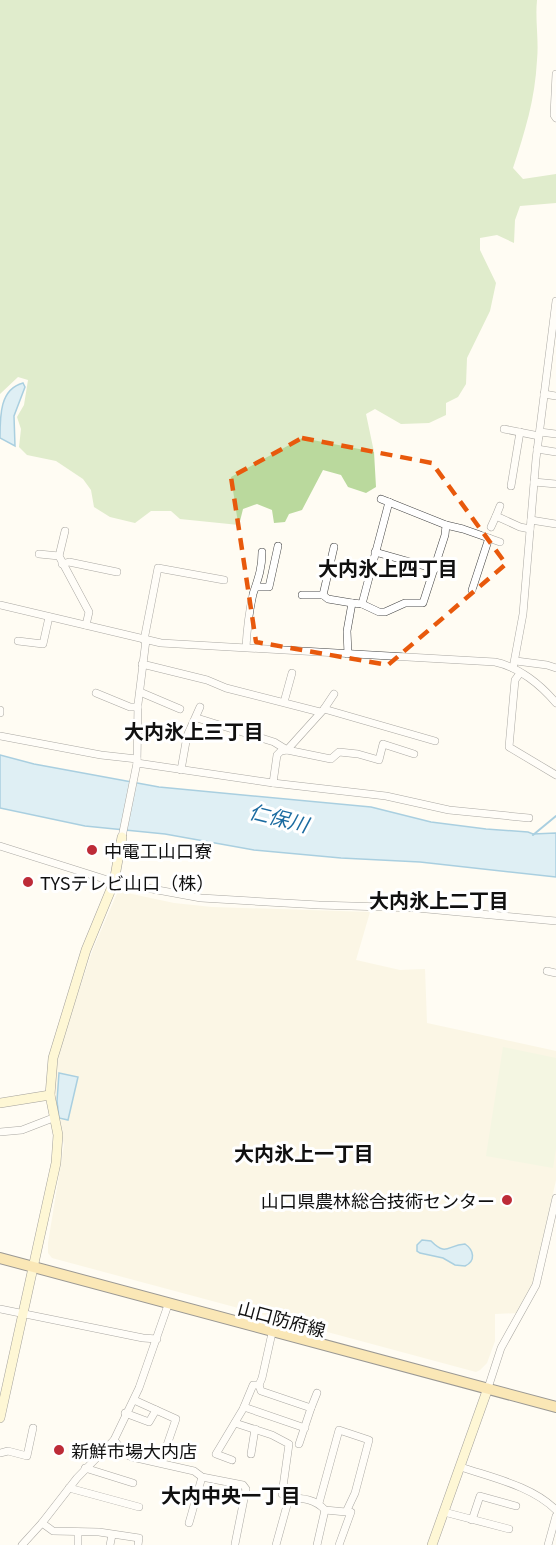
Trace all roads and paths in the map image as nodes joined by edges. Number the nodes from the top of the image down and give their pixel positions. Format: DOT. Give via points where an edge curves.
graph roads {
  1 [pos="556,74"];
  2 [pos="556,118"];
  3 [pos="556,301"];
  4 [pos="544,394"];
  5 [pos="556,396"];
  6 [pos="504,429"];
  7 [pos="520,432"];
  8 [pos="539,434"];
  9 [pos="556,434"];
  10 [pos="537,449"];
  11 [pos="556,452"];
  12 [pos="534,482"];
  13 [pos="556,484"];
  14 [pos="511,486"];
  15 [pos="381,499"];
  16 [pos="389,502"];
  17 [pos="500,506"];
  18 [pos="496,516"];
  19 [pos="531,520"];
  20 [pos="556,524"];
  21 [pos="446,525"];
  22 [pos="491,527"];
  23 [pos="530,529"];
  24 [pos="65,531"];
  25 [pos="489,538"];
  26 [pos="501,542"];
  27 [pos="278,546"];
  28 [pos="334,547"];
  29 [pos="262,552"];
  30 [pos="375,552"];
  31 [pos="39,554"];
  32 [pos="59,556"];
  33 [pos="62,564"];
  34 [pos="435,569"];
  35 [pos="117,572"];
  36 [pos="224,580"];
  37 [pos="256,587"];
  38 [pos="472,590"];
  39 [pos="302,595"];
  40 [pos="323,595"];
  41 [pos="352,603"];
  42 [pos="362,604"];
  43 [pos="0,605"];
  44 [pos="49,617"];
  45 [pos="86,625"];
  46 [pos="145,640"];
  47 [pos="18,641"];
  48 [pos="246,647"];
  49 [pos="348,654"];
  50 [pos="142,664"];
  51 [pos="516,667"];
  52 [pos="556,668"];
  53 [pos="292,673"];
  54 [pos="140,692"];
  55 [pos="96,693"];
  56 [pos="334,694"];
  57 [pos="284,702"];
  58 [pos="556,703"];
  59 [pos="138,707"];
  60 [pos="200,707"];
  61 [pos="180,709"];
  62 [pos="322,710"];
  63 [pos="196,718"];
  64 [pos="0,736"];
  65 [pos="435,741"];
  66 [pos="286,750"];
  67 [pos="414,754"];
  68 [pos="137,763"];
  69 [pos="181,770"];
  70 [pos="556,775"];
  71 [pos="273,783"];
  72 [pos="529,818"];
  73 [pos="122,837"];
  74 [pos="0,846"];
  75 [pos="114,882"];
  76 [pos="556,921"];
  77 [pos="547,971"];
  78 [pos="556,974"];
  79 [pos="50,1095"];
  80 [pos="0,1103"];
  81 [pos="53,1118"];
  82 [pos="0,1132"];
  83 [pos="556,1198"];
  84 [pos="553,1224"];
  85 [pos="0,1258"];
  86 [pos="33,1269"];
  87 [pos="168,1305"];
  88 [pos="0,1309"];
  89 [pos="24,1313"];
  90 [pos="272,1333"];
  91 [pos="157,1339"];
  92 [pos="259,1384"];
  93 [pos="488,1388"];
  94 [pos="317,1393"];
  95 [pos="134,1400"];
  96 [pos="244,1407"];
  97 [pos="556,1407"];
  98 [pos="312,1408"];
  99 [pos="156,1410"];
  100 [pos="125,1413"];
  101 [pos="0,1418"];
  102 [pos="235,1423"];
  103 [pos="33,1428"];
  104 [pos="305,1428"];
  105 [pos="255,1430"];
  106 [pos="114,1440"];
  107 [pos="167,1444"];
  108 [pos="299,1444"];
  109 [pos="0,1453"];
  110 [pos="251,1454"];
  111 [pos="232,1460"];
  112 [pos="461,1467"];
  113 [pos="85,1468"];
  114 [pos="202,1477"];
  115 [pos="133,1483"];
  116 [pos="69,1488"];
  117 [pos="282,1494"];
  118 [pos="319,1503"];
  119 [pos="516,1506"];
  120 [pos="139,1507"];
  121 [pos="325,1510"];
  122 [pos="556,1510"];
  123 [pos="351,1512"];
  124 [pos="444,1512"];
  125 [pos="556,1516"];
  126 [pos="472,1520"];
  127 [pos="42,1523"];
  128 [pos="189,1523"];
  129 [pos="509,1529"];
  130 [pos="78,1532"];
  131 [pos="112,1535"];
  132 [pos="235,1544"];
  133 [pos="22,1545"];
  134 [pos="78,1545"];
  135 [pos="110,1545"];
  136 [pos="138,1545"];
  137 [pos="276,1545"];
  138 [pos="317,1545"];
  139 [pos="339,1545"];
  140 [pos="432,1545"];
  141 [pos="548,1545"];
  1 -- 2 [label="street"];
  3 -- 4 [label="street"];
  4 -- 5 [label="street"];
  4 -- 8 [label="street"];
  6 -- 7 [label="street"];
  7 -- 8 [label="street"];
  7 -- 14 [label="street"];
  8 -- 9 [label="street"];
  8 -- 10 [label="street"];
  10 -- 11 [label="street"];
  10 -- 12 [label="street"];
  12 -- 13 [label="street"];
  12 -- 19 [label="street"];
  15 -- 16 [label="street"];
  16 -- 21 [label="street"];
  16 -- 30 [label="street"];
  17 -- 18 [label="street"];
  18 -- 22 [label="street"];
  18 -- 23 [label="street"];
  19 -- 20 [label="street"];
  19 -- 23 [label="street"];
  21 -- 25 [label="street"];
  21 -- 34 [label="street"];
  23 -- 51 [label="street"];
  24 -- 32 [label="street"];
  25 -- 26 [label="street"];
  25 -- 38 [label="street"];
  27 -- 37 [label="street" via="269,587"];
  28 -- 40 [label="street"];
  29 -- 37 [label="street"];
  30 -- 34 [label="street"];
  30 -- 42 [label="street"];
  31 -- 32 [label="street"];
  32 -- 33 [label="street"];
  33 -- 35 [label="street"];
  33 -- 45 [label="street" via="89,612"];
  34 -- 42 [label="street" via="423,603 405,603 385,612"];
  36 -- 46 [label="street" via="158,568"];
  37 -- 48 [label="street"];
  39 -- 40 [label="street"];
  40 -- 41 [label="street"];
  41 -- 42 [label="street"];
  41 -- 49 [label="street"];
  43 -- 44 [label="street"];
  44 -- 45 [label="street"];
  44 -- 47 [label="street" via="43,644"];
  45 -- 46 [label="street"];
  46 -- 48 [label="street"];
  46 -- 50 [label="street"];
  48 -- 49 [label="street"];
  49 -- 51 [label="street" via="481,660"];
  50 -- 54 [label="street"];
  50 -- 57 [label="street"];
  51 -- 52 [label="street"];
  51 -- 58 [label="street"];
  51 -- 70 [label="street" via="509,747"];
  53 -- 57 [label="street"];
  54 -- 59 [label="street"];
  54 -- 61 [label="street"];
  55 -- 59 [label="street"];
  56 -- 62 [label="street"];
  57 -- 62 [label="street"];
  59 -- 68 [label="street"];
  60 -- 63 [label="street"];
  62 -- 65 [label="street"];
  62 -- 66 [label="street"];
  63 -- 66 [label="street" via="274,742"];
  63 -- 69 [label="street" via="187,736"];
  64 -- 68 [label="street"];
  66 -- 67 [label="street" via="331,759 339,752 379,760 383,744"];
  66 -- 71 [label="street" via="277,755"];
  68 -- 69 [label="street"];
  68 -- 73 [label="street"];
  69 -- 71 [label="street"];
  71 -- 72 [label="street"];
  73 -- 75 [label="street"];
  74 -- 75 [label="street"];
  75 -- 76 [label="street" via="230,901 416,908"];
  75 -- 79 [label="street" via="86,950 60,1033"];
  77 -- 78 [label="street"];
  79 -- 80 [label="street"];
  79 -- 81 [label="street"];
  81 -- 82 [label="street" via="22,1130"];
  81 -- 86 [label="street" via="58,1135 56,1163"];
  83 -- 84 [label="street"];
  84 -- 93 [label="street" via="536,1285 501,1348"];
  85 -- 86 [label="main road, 山口防府線"];
  86 -- 87 [label="main road, 山口防府線"];
  86 -- 89 [label="street"];
  87 -- 90 [label="main road, 山口防府線"];
  87 -- 91 [label="street"];
  88 -- 89 [label="street"];
  89 -- 91 [label="street"];
  89 -- 101 [label="street"];
  90 -- 92 [label="street"];
  90 -- 93 [label="main road, 山口防府線"];
  91 -- 95 [label="street"];
  92 -- 96 [label="street" via="253,1385"];
  92 -- 98 [label="street" via="261,1391"];
  93 -- 97 [label="main road, 山口防府線"];
  93 -- 112 [label="street"];
  94 -- 98 [label="street"];
  95 -- 99 [label="street"];
  95 -- 100 [label="street"];
  96 -- 102 [label="street"];
  96 -- 104 [label="street"];
  98 -- 104 [label="street"];
  99 -- 100 [label="street" via="149,1422"];
  99 -- 107 [label="street" via="176,1419"];
  100 -- 106 [label="street"];
  102 -- 105 [label="street"];
  102 -- 111 [label="street" via="216,1454"];
  103 -- 109 [label="street" via="27,1456"];
  104 -- 108 [label="street"];
  105 -- 110 [label="street"];
  105 -- 117 [label="street" via="289,1444"];
  106 -- 113 [label="street"];
  106 -- 114 [label="street" via="132,1457 194,1471"];
  112 -- 122 [label="street" via="523,1489"];
  112 -- 124 [label="street"];
  113 -- 115 [label="street"];
  113 -- 116 [label="street"];
  114 -- 128 [label="street"];
  114 -- 132 [label="street" via="246,1489"];
  116 -- 120 [label="street"];
  116 -- 127 [label="street"];
  118 -- 121 [label="street"];
  118 -- 121 [label="street" via="339,1430 369,1440 346,1512"];
  118 -- 137 [label="street" via="289,1498"];
  119 -- 126 [label="street" via="480,1496"];
  121 -- 138 [label="street"];
  123 -- 139 [label="street"];
  124 -- 126 [label="street"];
  124 -- 140 [label="street"];
  125 -- 141 [label="street"];
  126 -- 129 [label="street"];
  127 -- 130 [label="street" via="54,1531"];
  127 -- 133 [label="street"];
  130 -- 131 [label="street"];
  130 -- 134 [label="street"];
  131 -- 135 [label="street"];
  131 -- 136 [label="street" via="138,1538"];
}
